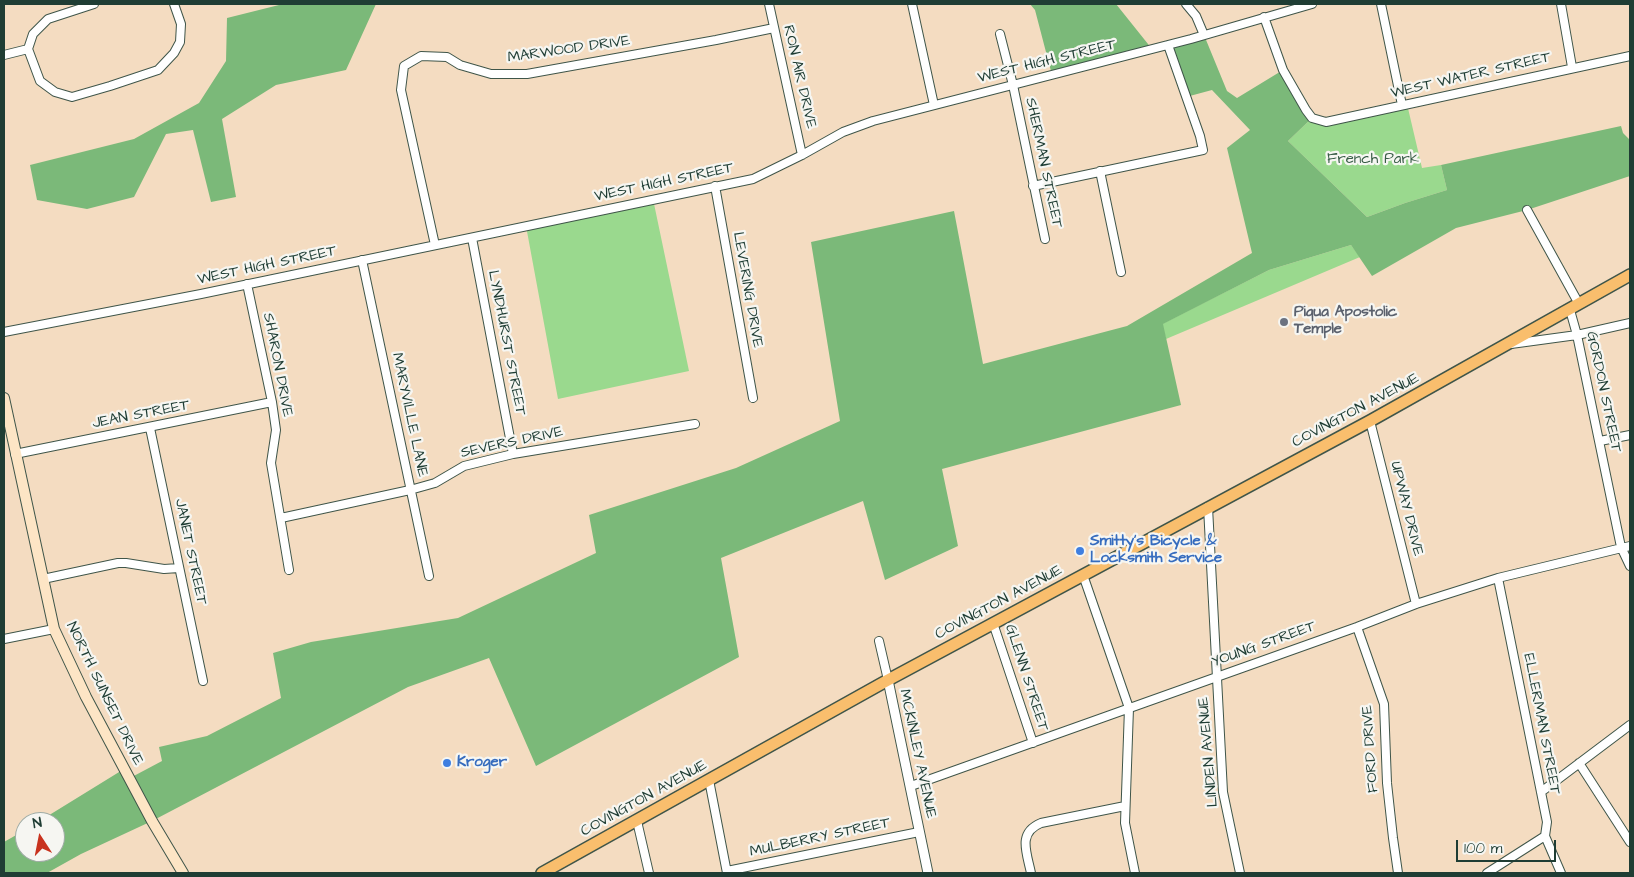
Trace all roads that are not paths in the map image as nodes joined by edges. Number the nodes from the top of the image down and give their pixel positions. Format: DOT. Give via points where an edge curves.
graph roads {
  1 [pos="94,4"];
  2 [pos="174,4"];
  3 [pos="769,4"];
  4 [pos="912,4"];
  5 [pos="1186,4"];
  6 [pos="1312,4"];
  7 [pos="1380,4"];
  8 [pos="1561,4"];
  9 [pos="1264,17"];
  10 [pos="774,28"];
  11 [pos="1000,34"];
  12 [pos="1204,35"];
  13 [pos="1168,45"];
  14 [pos="28,49"];
  15 [pos="4,54"];
  16 [pos="1630,56"];
  17 [pos="1572,67"];
  18 [pos="1013,85"];
  19 [pos="934,105"];
  20 [pos="1402,105"];
  21 [pos="802,156"];
  22 [pos="1100,172"];
  23 [pos="715,186"];
  24 [pos="1033,186"];
  25 [pos="1527,210"];
  26 [pos="472,238"];
  27 [pos="1045,239"];
  28 [pos="435,245"];
  29 [pos="362,260"];
  30 [pos="1121,272"];
  31 [pos="1630,275"];
  32 [pos="247,284"];
  33 [pos="1574,307"];
  34 [pos="1630,323"];
  35 [pos="4,332"];
  36 [pos="1577,335"];
  37 [pos="1509,344"];
  38 [pos="4,398"];
  39 [pos="753,398"];
  40 [pos="272,402"];
  41 [pos="1370,421"];
  42 [pos="696,424"];
  43 [pos="150,428"];
  44 [pos="1630,435"];
  45 [pos="1600,442"];
  46 [pos="15,454"];
  47 [pos="513,454"];
  48 [pos="410,490"];
  49 [pos="1208,507"];
  50 [pos="281,518"];
  51 [pos="1630,546"];
  52 [pos="1621,547"];
  53 [pos="1630,566"];
  54 [pos="179,568"];
  55 [pos="289,570"];
  56 [pos="1083,575"];
  57 [pos="429,576"];
  58 [pos="1498,578"];
  59 [pos="43,579"];
  60 [pos="1416,604"];
  61 [pos="993,622"];
  62 [pos="1357,627"];
  63 [pos="54,629"];
  64 [pos="4,639"];
  65 [pos="879,641"];
  66 [pos="1216,677"];
  67 [pos="888,680"];
  68 [pos="203,681"];
  69 [pos="1129,708"];
  70 [pos="1630,725"];
  71 [pos="1033,743"];
  72 [pos="1579,764"];
  73 [pos="709,780"];
  74 [pos="911,786"];
  75 [pos="1541,792"];
  76 [pos="1124,806"];
  77 [pos="637,821"];
  78 [pos="919,832"];
  79 [pos="1545,836"];
  80 [pos="1630,842"];
  81 [pos="727,872"];
  82 [pos="182,873"];
  83 [pos="542,873"];
  84 [pos="649,873"];
  85 [pos="928,873"];
  86 [pos="1031,873"];
  87 [pos="1135,873"];
  88 [pos="1240,873"];
  89 [pos="1398,873"];
  90 [pos="1487,873"];
  91 [pos="1561,873"];
  1 -- 14 [label="street" via="48,19 33,34"];
  2 -- 14 [label="street" via="181,24 180,42 174,53 158,70 110,86 72,97 54,92 40,81"];
  3 -- 10 [label="street, RON AIR DRIVE"];
  4 -- 19 [label="street"];
  5 -- 12 [label="street" via="1196,16"];
  6 -- 9 [label="street, WEST HIGH STREET"];
  7 -- 20 [label="street"];
  8 -- 17 [label="street"];
  9 -- 12 [label="street, WEST HIGH STREET"];
  9 -- 20 [label="street, WEST WATER STREET" via="1283,70 1312,118 1334,121"];
  10 -- 21 [label="street, RON AIR DRIVE"];
  10 -- 28 [label="street, MARWOOD DRIVE" via="527,74 491,74 460,65 447,57 421,56 404,66 401,90"];
  11 -- 18 [label="street, SHERMAN STREET"];
  12 -- 13 [label="street, WEST HIGH STREET"];
  13 -- 18 [label="street, WEST HIGH STREET"];
  13 -- 22 [label="street" via="1203,150"];
  14 -- 15 [label="street"];
  16 -- 17 [label="street, WEST WATER STREET"];
  17 -- 20 [label="street, WEST WATER STREET"];
  18 -- 19 [label="street, WEST HIGH STREET"];
  18 -- 24 [label="street, SHERMAN STREET"];
  19 -- 21 [label="street, WEST HIGH STREET" via="844,132"];
  21 -- 23 [label="street, WEST HIGH STREET" via="753,179"];
  22 -- 24 [label="street"];
  22 -- 30 [label="street"];
  23 -- 26 [label="street, WEST HIGH STREET"];
  23 -- 39 [label="street, LEVERING DRIVE"];
  24 -- 27 [label="street, SHERMAN STREET"];
  25 -- 33 [label="street, GORDON STREET"];
  26 -- 28 [label="street, WEST HIGH STREET"];
  26 -- 47 [label="street, LYNDHURST STREET"];
  28 -- 29 [label="street, WEST HIGH STREET"];
  29 -- 32 [label="street, WEST HIGH STREET"];
  29 -- 48 [label="street, MARYVILLE LANE"];
  31 -- 33 [label="main road, COVINGTON AVENUE"];
  32 -- 35 [label="street, WEST HIGH STREET"];
  32 -- 40 [label="street, SHARON DRIVE"];
  33 -- 36 [label="street, GORDON STREET"];
  33 -- 37 [label="main road, COVINGTON AVENUE"];
  34 -- 36 [label="street"];
  36 -- 37 [label="street"];
  36 -- 45 [label="street, GORDON STREET"];
  37 -- 41 [label="main road, COVINGTON AVENUE"];
  38 -- 46 [label="main road, NORTH SUNSET DRIVE"];
  40 -- 43 [label="street, JEAN STREET"];
  40 -- 50 [label="street, SHARON DRIVE" via="276,430 271,463"];
  41 -- 49 [label="main road, COVINGTON AVENUE"];
  41 -- 60 [label="street, UPWAY DRIVE"];
  42 -- 47 [label="street, SEVERS DRIVE"];
  43 -- 46 [label="street, JEAN STREET"];
  43 -- 54 [label="street, JANET STREET"];
  44 -- 45 [label="street"];
  45 -- 52 [label="street, GORDON STREET"];
  46 -- 59 [label="main road, NORTH SUNSET DRIVE"];
  47 -- 48 [label="street, SEVERS DRIVE" via="464,466 434,483"];
  48 -- 50 [label="street, SEVERS DRIVE"];
  48 -- 57 [label="street, MARYVILLE LANE"];
  49 -- 56 [label="main road, COVINGTON AVENUE"];
  49 -- 66 [label="street, LINDEN AVENUE"];
  50 -- 55 [label="street, SHARON DRIVE"];
  51 -- 52 [label="street, YOUNG STREET"];
  52 -- 53 [label="street, GORDON STREET"];
  52 -- 58 [label="street, YOUNG STREET"];
  54 -- 59 [label="street" via="118,563"];
  54 -- 68 [label="street, JANET STREET"];
  56 -- 61 [label="main road, COVINGTON AVENUE"];
  56 -- 69 [label="street"];
  58 -- 60 [label="street, YOUNG STREET"];
  58 -- 75 [label="street, ELLERMAN STREET"];
  59 -- 63 [label="main road, NORTH SUNSET DRIVE"];
  60 -- 62 [label="street, YOUNG STREET"];
  61 -- 67 [label="main road, COVINGTON AVENUE"];
  61 -- 71 [label="street, GLENN STREET"];
  62 -- 66 [label="street, YOUNG STREET"];
  62 -- 89 [label="street, FORD DRIVE" via="1384,704 1387,783"];
  63 -- 64 [label="street"];
  63 -- 82 [label="main road, NORTH SUNSET DRIVE" via="86,698"];
  65 -- 67 [label="street, MCKINLEY AVENUE"];
  66 -- 69 [label="street, YOUNG STREET"];
  66 -- 88 [label="street, LINDEN AVENUE" via="1223,792"];
  67 -- 73 [label="main road, COVINGTON AVENUE"];
  67 -- 74 [label="street, MCKINLEY AVENUE"];
  69 -- 71 [label="street, YOUNG STREET"];
  69 -- 76 [label="street"];
  70 -- 72 [label="street"];
  71 -- 74 [label="street, YOUNG STREET"];
  72 -- 75 [label="street"];
  72 -- 80 [label="street"];
  73 -- 77 [label="main road, COVINGTON AVENUE"];
  73 -- 81 [label="street"];
  74 -- 78 [label="street, MCKINLEY AVENUE"];
  75 -- 79 [label="street, ELLERMAN STREET" via="1547,822"];
  76 -- 86 [label="street" via="1033,827 1026,839"];
  76 -- 87 [label="street"];
  77 -- 83 [label="main road, COVINGTON AVENUE"];
  77 -- 84 [label="street"];
  78 -- 81 [label="street, MULBERRY STREET"];
  78 -- 85 [label="street, MCKINLEY AVENUE"];
  79 -- 90 [label="street"];
  79 -- 91 [label="street, ELLERMAN STREET"];
}
